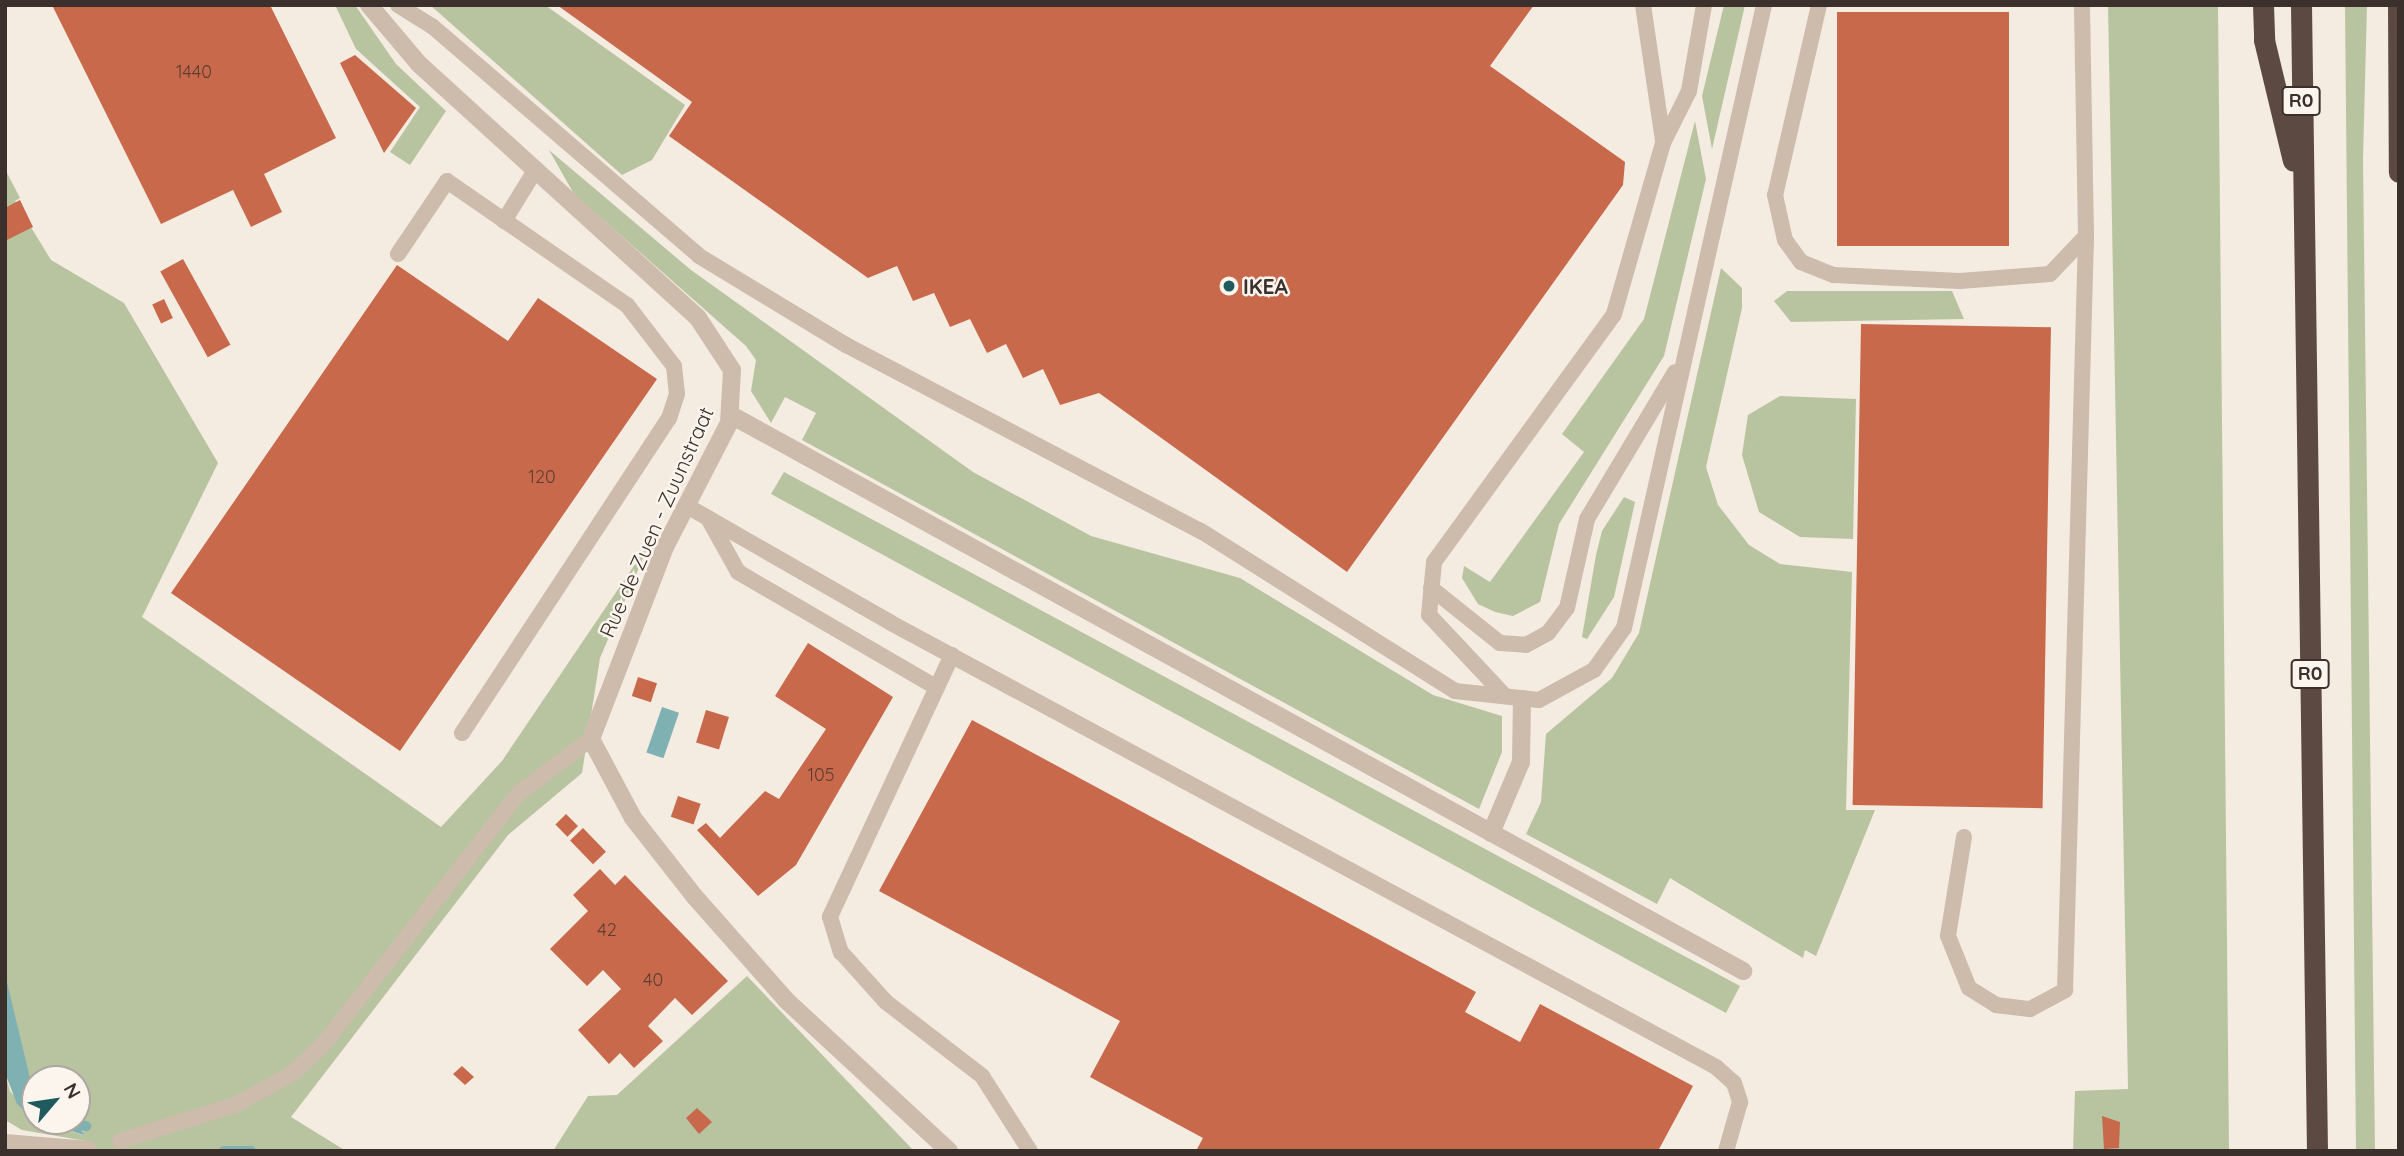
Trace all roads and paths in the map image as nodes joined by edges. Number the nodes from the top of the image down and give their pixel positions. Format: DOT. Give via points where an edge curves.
graph roads {
  1 [pos="369,5"];
  2 [pos="398,5"];
  3 [pos="1643,5"];
  4 [pos="1704,5"];
  5 [pos="1764,5"];
  6 [pos="1819,5"];
  7 [pos="2082,5"];
  8 [pos="2263,5"];
  9 [pos="2301,5"];
  10 [pos="2398,5"];
  11 [pos="1663,143"];
  12 [pos="536,169"];
  13 [pos="2399,172"];
  14 [pos="2302,197"];
  15 [pos="504,221"];
  16 [pos="2086,236"];
  17 [pos="398,254"];
  18 [pos="1682,358"];
  19 [pos="731,415"];
  20 [pos="687,506"];
  21 [pos="708,518"];
  22 [pos="1431,588"];
  23 [pos="952,655"];
  24 [pos="937,688"];
  25 [pos="1514,698"];
  26 [pos="462,733"];
  27 [pos="591,739"];
  28 [pos="1491,833"];
  29 [pos="1964,837"];
  30 [pos="1743,971"];
  31 [pos="120,1141"];
  32 [pos="5,1143"];
  33 [pos="89,1150"];
  34 [pos="949,1151"];
  35 [pos="1030,1151"];
  36 [pos="1726,1151"];
  37 [pos="2317,1151"];
  1 -- 12 [label="street, Rue de Zuen - Zuunstraat" via="419,64"];
  2 -- 25 [label="lane" via="432,26 699,256 846,345 1201,531 1455,691"];
  3 -- 11 [label="lane"];
  4 -- 11 [label="lane" via="1689,91"];
  5 -- 18 [label="lane"];
  6 -- 16 [label="lane" via="1775,195 1785,240 1801,262 1834,275 1960,281 2050,274"];
  7 -- 16 [label="lane"];
  8 -- 14 [label="highway" via="2264,40"];
  9 -- 14 [label="highway, R0"];
  10 -- 13 [label="highway"];
  11 -- 22 [label="lane" via="1614,314 1434,562"];
  12 -- 15 [label="lane"];
  12 -- 19 [label="street, Rue de Zuen - Zuunstraat" via="698,318 732,370"];
  14 -- 37 [label="highway, R0"];
  15 -- 17 [label="lane" via="447,181"];
  15 -- 26 [label="lane" via="628,305 674,366 677,394 669,418"];
  16 -- 29 [label="lane" via="2065,990 2030,1009 1996,1004 1969,988 1948,936"];
  18 -- 22 [label="lane" via="1587,519 1567,608 1548,633 1526,645 1500,643"];
  18 -- 25 [label="lane" via="1624,628 1594,670 1539,700"];
  19 -- 20 [label="street, Rue de Zuen - Zuunstraat"];
  19 -- 28 [label="street"];
  20 -- 21 [label="lane"];
  20 -- 27 [label="street, Rue de Zuen - Zuunstraat"];
  21 -- 23 [label="lane"];
  21 -- 24 [label="lane" via="738,572"];
  22 -- 25 [label="lane" via="1429,615 1443,636"];
  23 -- 24 [label="lane"];
  23 -- 36 [label="lane" via="1717,1067 1734,1083 1740,1102"];
  24 -- 35 [label="lane" via="830,917 841,952 886,1002 982,1076"];
  25 -- 28 [label="street" via="1521,762"];
  27 -- 31 [label="lane" via="519,793 325,1042 293,1073 237,1104"];
  27 -- 34 [label="street" via="633,818 695,897 787,1001"];
  28 -- 30 [label="street"];
  32 -- 33 [label="street"];
}
